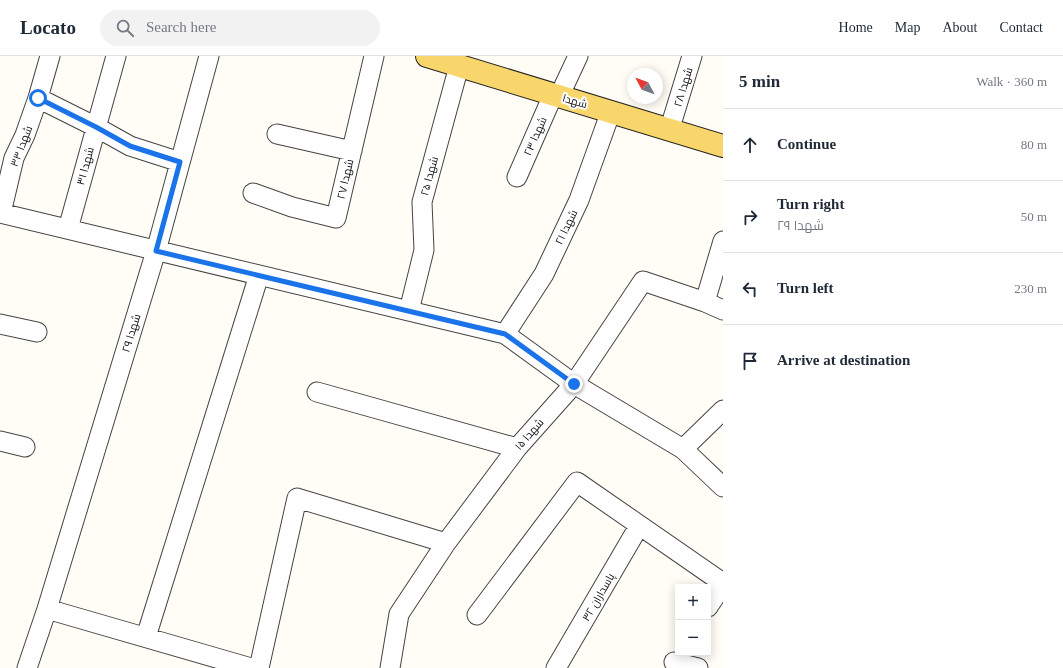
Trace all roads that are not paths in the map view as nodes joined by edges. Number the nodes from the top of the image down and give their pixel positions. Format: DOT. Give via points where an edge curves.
graph roads {
  1 [pos="50,56"];
  2 [pos="116,56"];
  3 [pos="209,56"];
  4 [pos="374,56"];
  5 [pos="427,56"];
  6 [pos="578,56"];
  7 [pos="692,56"];
  8 [pos="462,61"];
  9 [pos="559,90"];
  10 [pos="38,98"];
  11 [pos="610,112"];
  12 [pos="673,118"];
  13 [pos="96,127"];
  14 [pos="277,134"];
  15 [pos="723,134"];
  16 [pos="723,146"];
  17 [pos="352,151"];
  18 [pos="180,162"];
  19 [pos="517,177"];
  20 [pos="254,193"];
  21 [pos="1,213"];
  22 [pos="68,229"];
  23 [pos="723,241"];
  24 [pos="156,251"];
  25 [pos="259,275"];
  26 [pos="705,302"];
  27 [pos="723,310"];
  28 [pos="409,311"];
  29 [pos="0,324"];
  30 [pos="37,332"];
  31 [pos="505,334"];
  32 [pos="574,384"];
  33 [pos="317,392"];
  34 [pos="723,410"];
  35 [pos="0,441"];
  36 [pos="25,447"];
  37 [pos="517,448"];
  38 [pos="683,449"];
  39 [pos="723,487"];
  40 [pos="639,526"];
  41 [pos="446,543"];
  42 [pos="723,583"];
  43 [pos="711,602"];
  44 [pos="47,609"];
  45 [pos="477,615"];
  46 [pos="146,637"];
  47 [pos="674,661"];
  48 [pos="27,668"];
  49 [pos="251,668"];
  50 [pos="260,668"];
  51 [pos="390,668"];
  52 [pos="556,668"];
  53 [pos="698,668"];
  1 -- 10 [label="street, شهدا ۳۳"];
  2 -- 13 [label="street, شهدا ۳۱"];
  3 -- 18 [label="street, شهدا ۲۹"];
  4 -- 17 [label="street, شهدا ۲۷"];
  5 -- 8 [label="main road, شهدا"];
  6 -- 9 [label="street, شهدا ۲۳"];
  7 -- 12 [label="street, شهدا ۲۸"];
  8 -- 9 [label="main road, شهدا"];
  8 -- 28 [label="street, شهدا ۲۵" via="422,202 424,250"];
  9 -- 11 [label="main road, شهدا"];
  9 -- 12 [label="main road, شهدا"];
  9 -- 19 [label="street, شهدا ۲۳"];
  10 -- 13 [label="street"];
  10 -- 21 [label="street, شهدا ۳۳" via="14,158"];
  11 -- 16 [label="main road, شهدا"];
  11 -- 31 [label="street, شهدا ۲۱" via="579,200 544,274"];
  12 -- 15 [label="main road, شهدا"];
  13 -- 18 [label="street" via="130,146"];
  13 -- 22 [label="street, شهدا ۳۱"];
  14 -- 17 [label="street"];
  17 -- 20 [label="street, شهدا ۲۷" via="336,218 292,207"];
  18 -- 24 [label="street, شهدا ۲۹"];
  21 -- 22 [label="street"];
  22 -- 24 [label="street"];
  23 -- 26 [label="street"];
  24 -- 25 [label="street"];
  24 -- 44 [label="street, شهدا ۲۹"];
  25 -- 28 [label="street"];
  25 -- 46 [label="street"];
  26 -- 27 [label="street, شهدا ۱۵"];
  26 -- 32 [label="street, شهدا ۱۵" via="643,281"];
  28 -- 31 [label="street"];
  29 -- 30 [label="street"];
  31 -- 32 [label="street"];
  32 -- 37 [label="street, شهدا ۱۵"];
  32 -- 38 [label="street"];
  33 -- 37 [label="street"];
  34 -- 38 [label="street"];
  35 -- 36 [label="street"];
  37 -- 41 [label="street, شهدا ۱۵"];
  38 -- 39 [label="street"];
  40 -- 42 [label="street"];
  40 -- 45 [label="street" via="577,482"];
  40 -- 52 [label="street, پاسداران ۳۲"];
  41 -- 50 [label="street" via="297,498"];
  41 -- 51 [label="street, شهدا ۱۵" via="399,614"];
  42 -- 43 [label="street"];
  44 -- 46 [label="street"];
  44 -- 48 [label="street, شهدا ۲۹"];
  46 -- 49 [label="street"];
  47 -- 53 [label="street"];
}
